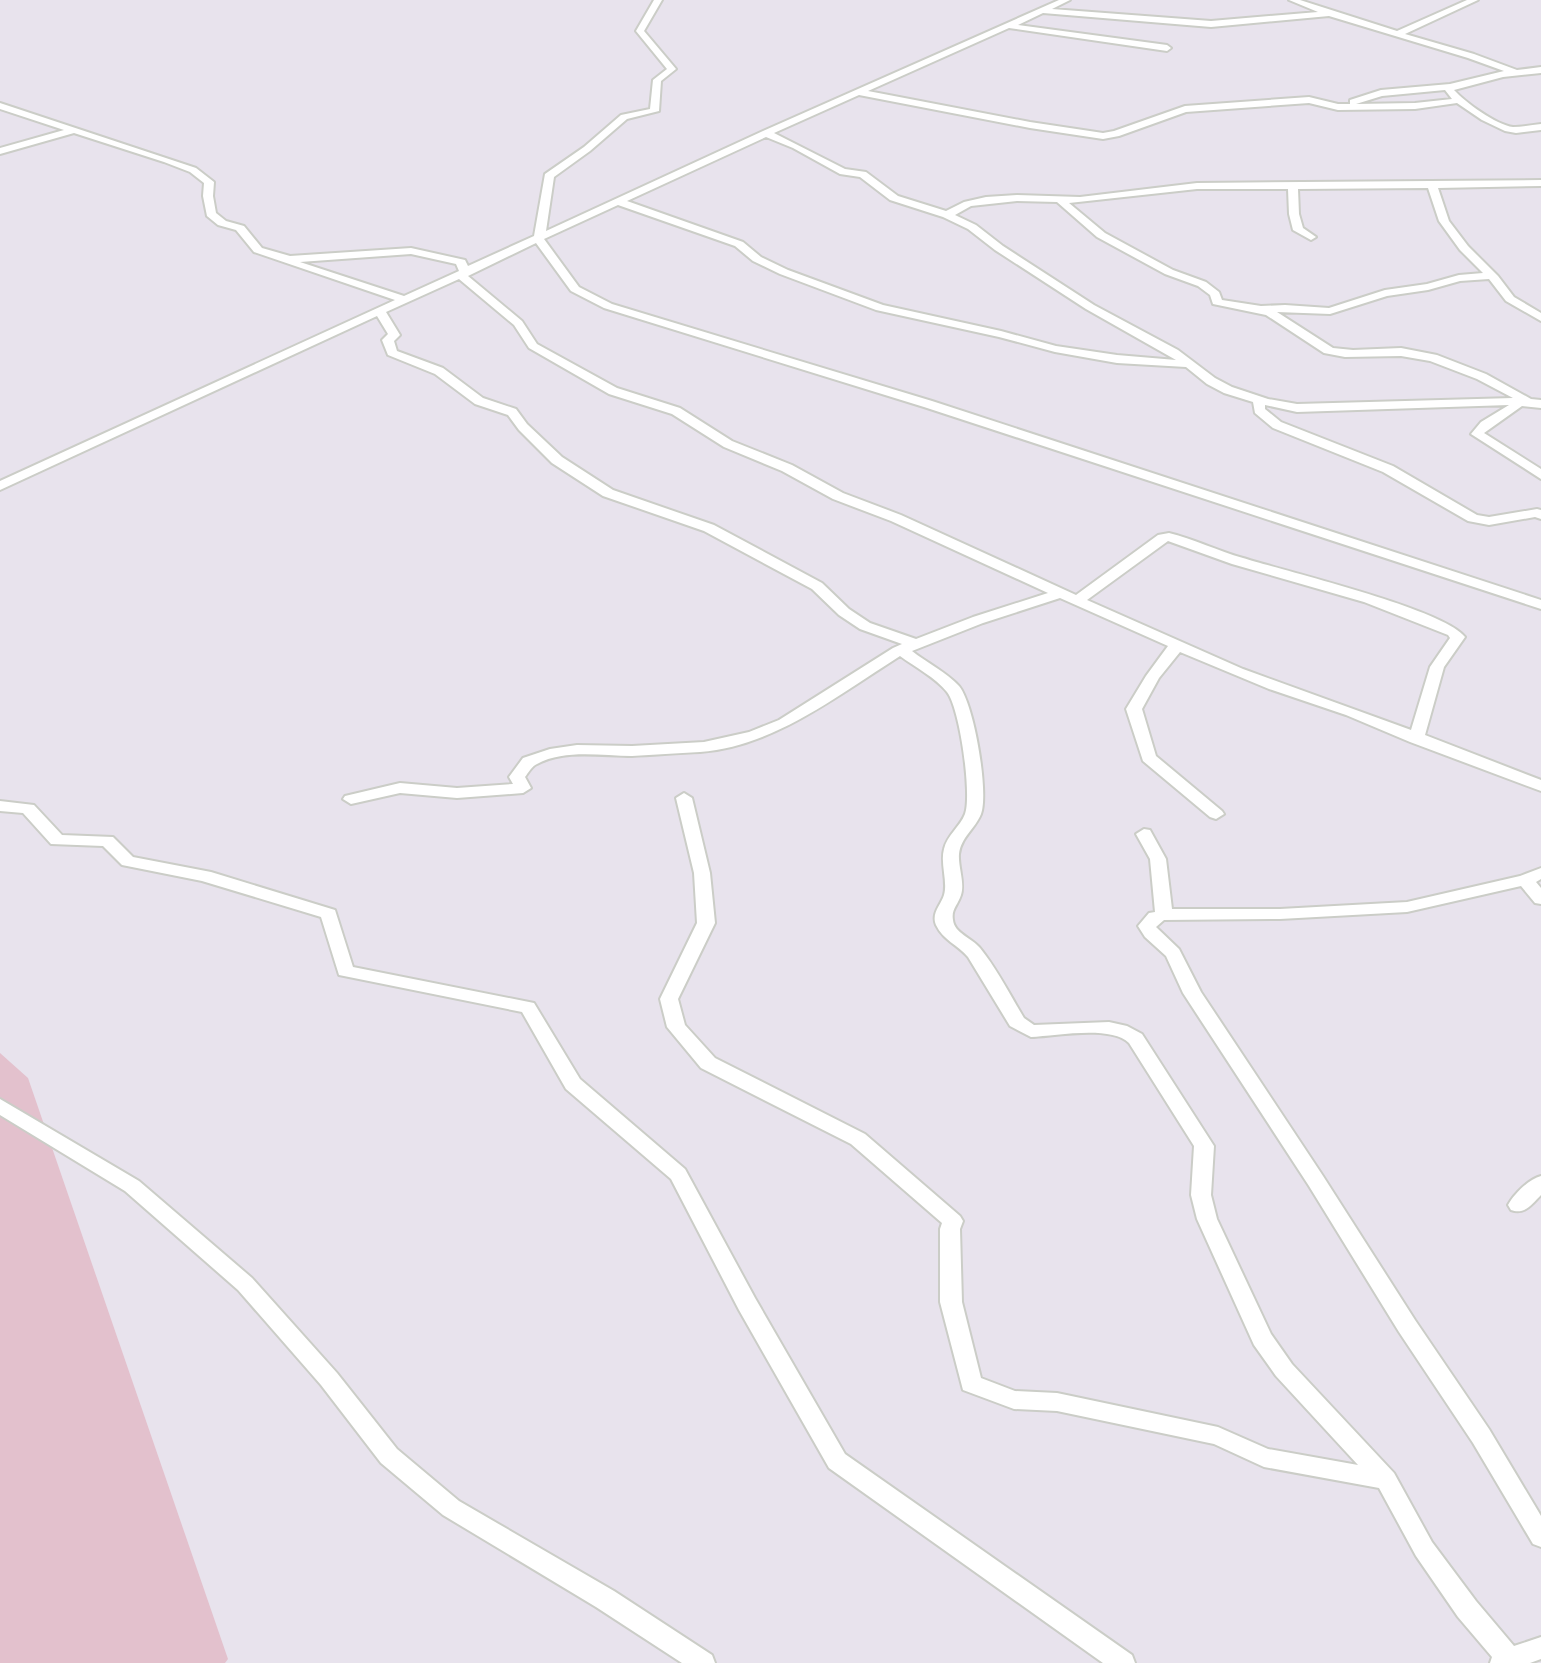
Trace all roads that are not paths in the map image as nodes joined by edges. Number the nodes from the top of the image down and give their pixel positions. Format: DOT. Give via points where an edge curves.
graph roads {
  1 [pos="658,0"];
  2 [pos="1066,0"];
  3 [pos="1293,0"];
  4 [pos="1474,0"];
  5 [pos="1042,11"];
  6 [pos="1329,14"];
  7 [pos="1010,26"];
  8 [pos="1397,34"];
  9 [pos="1167,48"];
  10 [pos="1541,69"];
  11 [pos="1517,72"];
  12 [pos="1541,77"];
  13 [pos="1450,87"];
  14 [pos="857,92"];
  15 [pos="1458,100"];
  16 [pos="0,106"];
  17 [pos="1338,107"];
  18 [pos="1541,127"];
  19 [pos="75,130"];
  20 [pos="766,133"];
  21 [pos="0,151"];
  22 [pos="1541,183"];
  23 [pos="1432,184"];
  24 [pos="1293,185"];
  25 [pos="1059,200"];
  26 [pos="620,202"];
  27 [pos="947,215"];
  28 [pos="222,223"];
  29 [pos="1311,237"];
  30 [pos="539,239"];
  31 [pos="463,274"];
  32 [pos="1490,276"];
  33 [pos="406,300"];
  34 [pos="1263,309"];
  35 [pos="380,312"];
  36 [pos="1541,318"];
  37 [pos="1188,364"];
  38 [pos="1259,400"];
  39 [pos="1530,403"];
  40 [pos="1541,475"];
  41 [pos="0,486"];
  42 [pos="1540,514"];
  43 [pos="1062,593"];
  44 [pos="1078,600"];
  45 [pos="1541,605"];
  46 [pos="1178,644"];
  47 [pos="909,647"];
  48 [pos="1416,739"];
  49 [pos="1541,786"];
  50 [pos="684,798"];
  51 [pos="351,799"];
  52 [pos="0,806"];
  53 [pos="1216,814"];
  54 [pos="1144,834"];
  55 [pos="1533,877"];
  56 [pos="1541,899"];
  57 [pos="1164,915"];
  58 [pos="0,1106"];
  59 [pos="1541,1183"];
  60 [pos="1518,1205"];
  61 [pos="1386,1480"];
  62 [pos="1541,1537"];
  63 [pos="1541,1648"];
  64 [pos="1507,1662"];
  65 [pos="703,1663"];
  66 [pos="1123,1663"];
  1 -- 30 [label="street" via="640,31 672,69 657,80 654,111 624,117 549,176"];
  2 -- 5 [label="street"];
  3 -- 6 [label="street"];
  4 -- 8 [label="street"];
  5 -- 6 [label="street" via="1211,24"];
  5 -- 7 [label="street"];
  6 -- 8 [label="street"];
  7 -- 9 [label="street"];
  7 -- 14 [label="street"];
  8 -- 11 [label="street"];
  10 -- 11 [label="street"];
  11 -- 12 [label="street"];
  11 -- 13 [label="street"];
  13 -- 15 [label="street"];
  13 -- 17 [label="street" via="1381,93"];
  14 -- 17 [label="street" via="1103,135 1185,109 1310,100"];
  14 -- 20 [label="street"];
  15 -- 17 [label="street" via="1415,106"];
  15 -- 18 [label="street" via="1502,128"];
  16 -- 19 [label="street"];
  19 -- 21 [label="street"];
  19 -- 28 [label="street" via="167,160 205,177 210,185 211,214"];
  20 -- 26 [label="street"];
  20 -- 27 [label="street" via="843,172 863,174 894,198"];
  22 -- 23 [label="street"];
  23 -- 24 [label="street"];
  23 -- 32 [label="street" via="1444,221"];
  24 -- 25 [label="street" via="1197,186"];
  24 -- 29 [label="street" via="1298,230"];
  25 -- 27 [label="street" via="986,200"];
  25 -- 34 [label="street" via="1101,235 1169,272 1202,284 1215,294 1217,302"];
  26 -- 30 [label="street"];
  26 -- 37 [label="street" via="739,244 757,259 784,272 880,308 1055,349"];
  27 -- 37 [label="street" via="978,230 999,249"];
  28 -- 31 [label="street" via="240,228 258,250 290,259 411,251 461,262"];
  28 -- 33 [label="street" via="247,248"];
  30 -- 31 [label="street"];
  30 -- 45 [label="street" via="574,289 608,306 928,404"];
  31 -- 33 [label="street"];
  31 -- 43 [label="street" via="482,295 518,323 533,346 613,391 676,411 728,444 787,468 838,496"];
  32 -- 34 [label="street" via="1385,293 1330,312"];
  32 -- 36 [label="street" via="1510,299"];
  33 -- 35 [label="street"];
  34 -- 39 [label="street" via="1326,350 1346,354 1410,353 1491,379"];
  35 -- 41 [label="street"];
  35 -- 47 [label="street" via="394,335 388,340 392,353 439,371 480,401 512,412 550,454 608,493 709,528 802,577 844,612"];
  37 -- 38 [label="street" via="1228,390"];
  38 -- 39 [label="street" via="1297,408 1498,400"];
  38 -- 42 [label="street" via="1259,410 1276,425 1388,469 1473,518 1488,521"];
  39 -- 40 [label="street" via="1485,426 1478,434"];
  43 -- 44 [label="street"];
  43 -- 47 [label="street"];
  44 -- 46 [label="street"];
  44 -- 48 [label="street" via="1169,537 1444,627 1458,638 1437,667"];
  46 -- 48 [label="street" via="1274,686"];
  46 -- 53 [label="street" via="1134,709 1149,758"];
  47 -- 51 [label="street" via="784,723 754,735 704,747 550,754 529,762 517,777 523,788 457,793 400,788"];
  47 -- 61 [label="street" via="952,689 968,730 975,792 973,814 954,842 951,854 953,894 944,910 947,929 975,953 1022,1027 1031,1031 1103,1029 1132,1034 1204,1146 1201,1196 1262,1339 1284,1370"];
  48 -- 49 [label="street"];
  50 -- 61 [label="street" via="702,873 706,922 669,999 676,1027 708,1063 858,1139 953,1221 951,1302 971,1384 1014,1400 1057,1402 1218,1436 1264,1458"];
  52 -- 66 [label="street" via="28,808 57,840 107,841 128,861 205,876 329,914 345,971 528,1007 573,1084 678,1174 837,1461"];
  54 -- 57 [label="street" via="1158,859"];
  55 -- 56 [label="street"];
  55 -- 57 [label="street" via="1407,907"];
  57 -- 62 [label="street" via="1149,921 1151,933 1173,953 1192,993 1481,1436"];
  58 -- 65 [label="street" via="132,1186 245,1284 329,1379 389,1456 451,1508 605,1599"];
  59 -- 60 [label="street"];
  61 -- 64 [label="street" via="1424,1549"];
  63 -- 64 [label="street"];
}
